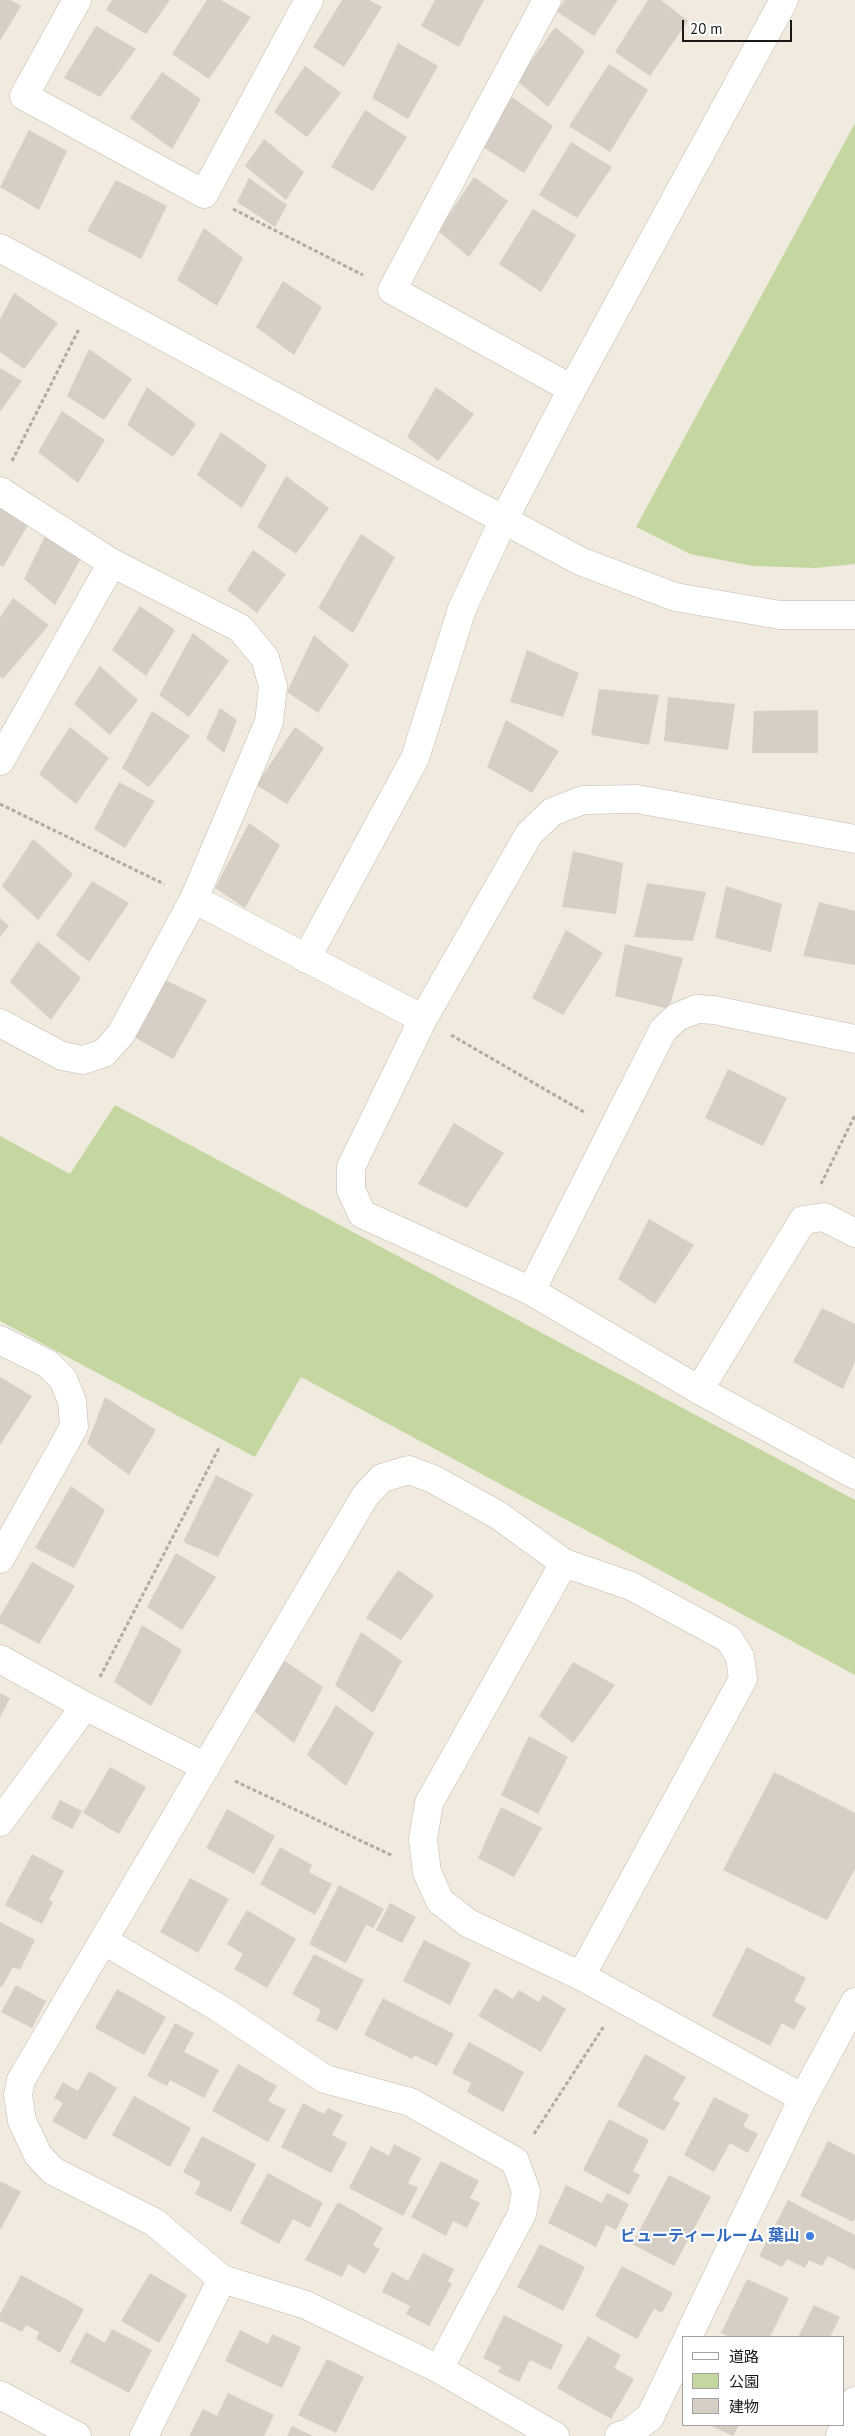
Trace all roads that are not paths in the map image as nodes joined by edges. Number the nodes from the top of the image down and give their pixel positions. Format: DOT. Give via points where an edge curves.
graph roads {
  1 [pos="77,0"];
  2 [pos="309,0"];
  3 [pos="547,0"];
  4 [pos="784,0"];
  5 [pos="0,248"];
  6 [pos="572,389"];
  7 [pos="4,478"];
  8 [pos="503,520"];
  9 [pos="112,563"];
  10 [pos="855,615"];
  11 [pos="0,761"];
  12 [pos="855,839"];
  13 [pos="194,899"];
  14 [pos="306,959"];
  15 [pos="423,1019"];
  16 [pos="0,1023"];
  17 [pos="855,1038"];
  18 [pos="855,1233"];
  19 [pos="531,1292"];
  20 [pos="0,1340"];
  21 [pos="699,1390"];
  22 [pos="855,1475"];
  23 [pos="0,1559"];
  24 [pos="564,1562"];
  25 [pos="0,1659"];
  26 [pos="84,1706"];
  27 [pos="206,1767"];
  28 [pos="0,1822"];
  29 [pos="104,1941"];
  30 [pos="581,1976"];
  31 [pos="855,2002"];
  32 [pos="803,2098"];
  33 [pos="222,2279"];
  34 [pos="688,2336"];
  35 [pos="682,2350"];
  36 [pos="439,2369"];
  37 [pos="0,2395"];
  38 [pos="855,2401"];
  39 [pos="845,2424"];
  40 [pos="77,2436"];
  41 [pos="144,2436"];
  42 [pos="555,2436"];
  43 [pos="619,2436"];
  1 -- 2 [label="street" via="24,96 204,194"];
  3 -- 6 [label="street" via="392,290"];
  4 -- 6 [label="street"];
  5 -- 8 [label="street"];
  6 -- 8 [label="street"];
  7 -- 9 [label="street"];
  8 -- 10 [label="street" via="580,561 674,597 780,615"];
  8 -- 14 [label="street" via="462,609 415,758"];
  9 -- 11 [label="street"];
  9 -- 13 [label="street" via="240,628 265,658 273,686 270,722"];
  12 -- 15 [label="street" via="637,799 583,800 552,812 529,834"];
  13 -- 14 [label="street"];
  13 -- 16 [label="street" via="121,1034 104,1053 83,1060 62,1056"];
  14 -- 15 [label="street"];
  15 -- 19 [label="street" via="351,1167 350,1190 362,1214"];
  17 -- 19 [label="street" via="697,1009 677,1017 663,1030"];
  18 -- 21 [label="street" via="824,1217 803,1220"];
  19 -- 21 [label="street"];
  20 -- 23 [label="street" via="48,1364 63,1379 72,1401 74,1426"];
  21 -- 22 [label="street"];
  24 -- 27 [label="street" via="498,1514 433,1479 409,1470 382,1478 364,1496"];
  24 -- 30 [label="street" via="429,1803 423,1839 427,1872 440,1900 468,1923"];
  24 -- 30 [label="street" via="631,1586 730,1639 740,1657 743,1679"];
  25 -- 26 [label="street"];
  26 -- 27 [label="street"];
  26 -- 28 [label="street"];
  27 -- 29 [label="street"];
  29 -- 33 [label="street" via="21,2080 18,2096 22,2121 38,2155 53,2171 154,2222"];
  29 -- 36 [label="street" via="219,2008 325,2079 410,2102 516,2161 526,2191 522,2214"];
  30 -- 32 [label="street"];
  31 -- 32 [label="street"];
  32 -- 34 [label="street"];
  33 -- 36 [label="street" via="306,2305"];
  33 -- 41 [label="street"];
  35 -- 43 [label="street" via="650,2417 629,2433"];
  36 -- 42 [label="street"];
  37 -- 40 [label="street"];
  38 -- 39 [label="street"];
}
